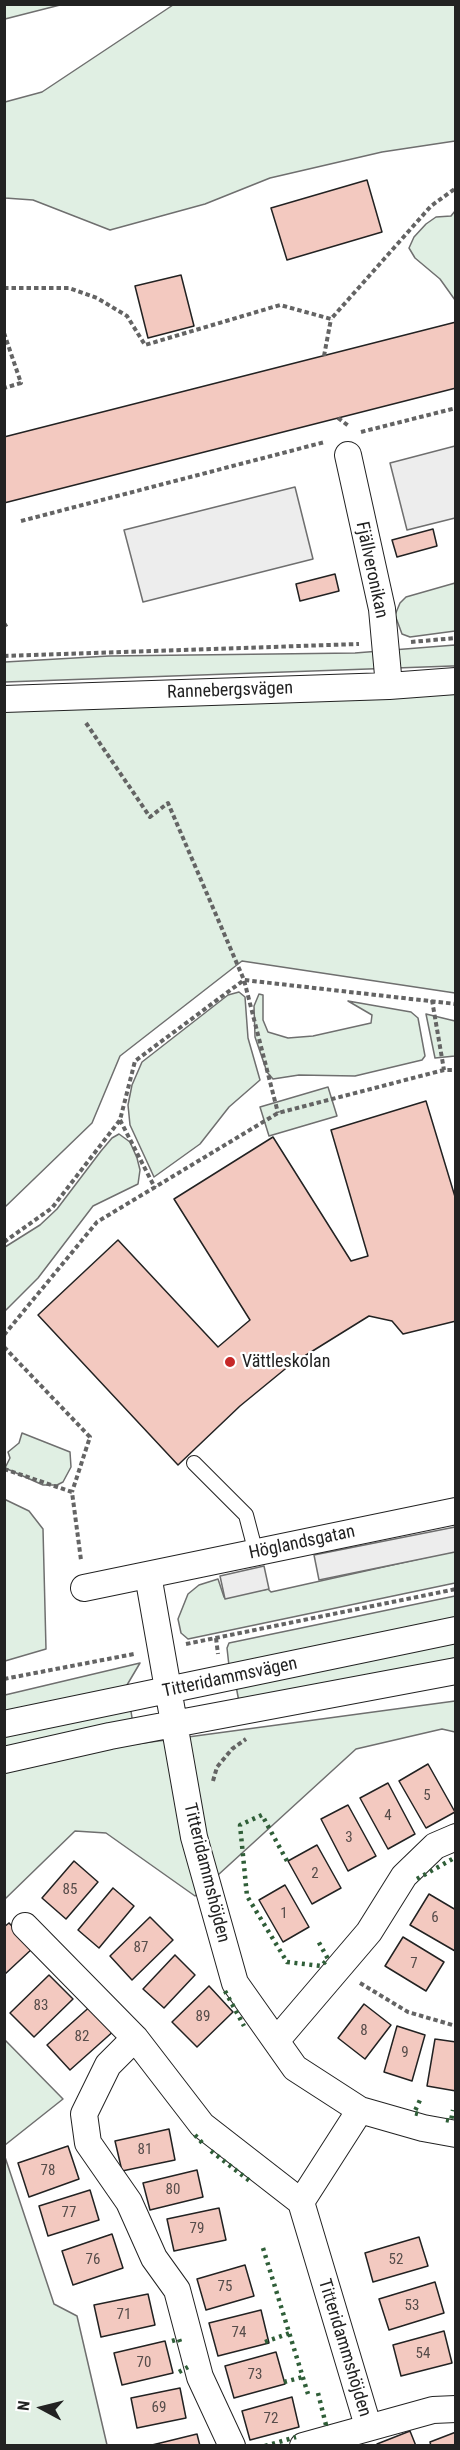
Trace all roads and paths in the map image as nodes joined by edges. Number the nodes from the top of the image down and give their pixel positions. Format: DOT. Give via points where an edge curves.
graph roads {
  1 [pos="456,188"];
  2 [pos="4,288"];
  3 [pos="331,319"];
  4 [pos="4,333"];
  5 [pos="324,356"];
  6 [pos="4,388"];
  7 [pos="456,408"];
  8 [pos="347,442"];
  9 [pos="21,521"];
  10 [pos="4,623"];
  11 [pos="8,629"];
  12 [pos="456,638"];
  13 [pos="386,644"];
  14 [pos="4,656"];
  15 [pos="456,681"];
  16 [pos="389,686"];
  17 [pos="4,699"];
  18 [pos="88,725"];
  19 [pos="244,981"];
  20 [pos="432,1000"];
  21 [pos="456,1004"];
  22 [pos="444,1070"];
  23 [pos="456,1070"];
  24 [pos="278,1113"];
  25 [pos="120,1120"];
  26 [pos="155,1188"];
  27 [pos="4,1242"];
  28 [pos="4,1335"];
  29 [pos="4,1347"];
  30 [pos="194,1462"];
  31 [pos="4,1469"];
  32 [pos="72,1492"];
  33 [pos="456,1511"];
  34 [pos="256,1553"];
  35 [pos="148,1575"];
  36 [pos="84,1588"];
  37 [pos="456,1589"];
  38 [pos="456,1630"];
  39 [pos="163,1649"];
  40 [pos="456,1671"];
  41 [pos="4,1679"];
  42 [pos="170,1691"];
  43 [pos="4,1724"];
  44 [pos="175,1724"];
  45 [pos="249,1737"];
  46 [pos="4,1760"];
  47 [pos="211,1788"];
  48 [pos="456,1837"];
  49 [pos="25,1926"];
  50 [pos="339,1970"];
  51 [pos="456,2026"];
  52 [pos="135,2038"];
  53 [pos="276,2041"];
  54 [pos="360,2110"];
  55 [pos="456,2134"];
  56 [pos="301,2202"];
  57 [pos="456,2409"];
  58 [pos="368,2426"];
  59 [pos="232,2445"];
  60 [pos="303,2445"];
  1 -- 3 [label="path" via="431,206"];
  2 -- 3 [label="path" via="69,288 97,298 126,316 145,345 280,304"];
  3 -- 5 [label="path"];
  4 -- 6 [label="path" via="21,383"];
  7 -- 8 [label="path"];
  8 -- 9 [label="path"];
  8 -- 13 [label="street, Fjällveronikan"];
  10 -- 11 [label="path"];
  12 -- 13 [label="path"];
  13 -- 14 [label="path"];
  13 -- 16 [label="street, Fjällveronikan"];
  15 -- 16 [label="street, Rannebergsvägen"];
  16 -- 17 [label="street, Rannebergsvägen"];
  18 -- 19 [label="path" via="150,817 168,803"];
  19 -- 20 [label="path"];
  19 -- 24 [label="path"];
  19 -- 25 [label="path" via="135,1061"];
  20 -- 21 [label="path"];
  20 -- 22 [label="path"];
  22 -- 23 [label="path"];
  22 -- 24 [label="path"];
  24 -- 26 [label="path"];
  25 -- 26 [label="path"];
  25 -- 27 [label="path" via="52,1208"];
  26 -- 28 [label="path" via="98,1222"];
  29 -- 32 [label="path" via="90,1437"];
  30 -- 34 [label="lane" via="246,1515"];
  31 -- 32 [label="path"];
  32 -- 36 [label="path"];
  33 -- 34 [label="street, Höglandsgatan"];
  34 -- 35 [label="street, Höglandsgatan"];
  35 -- 36 [label="street, Höglandsgatan"];
  35 -- 39 [label="street"];
  37 -- 39 [label="path"];
  38 -- 42 [label="street, Titteridammsvägen"];
  39 -- 41 [label="path"];
  39 -- 42 [label="street"];
  40 -- 44 [label="street, Titteridammsvägen"];
  42 -- 43 [label="street, Titteridammsvägen"];
  42 -- 44 [label="street, Titteridammshöjden"];
  44 -- 46 [label="street, Titteridammsvägen"];
  44 -- 53 [label="street, Titteridammshöjden" via="194,1838 235,1983"];
  45 -- 47 [label="path" via="217,1767"];
  48 -- 50 [label="street" via="435,1846 404,1876 369,1932"];
  49 -- 52 [label="street"];
  50 -- 51 [label="path" via="408,2012"];
  50 -- 53 [label="street"];
  52 -- 56 [label="street" via="202,2125"];
  52 -- 59 [label="street" via="108,2065 84,2114 88,2143 129,2202 154,2258 177,2290 200,2377"];
  53 -- 54 [label="street, Titteridammshöjden" via="295,2068"];
  54 -- 55 [label="street, Titteridammshöjden"];
  54 -- 56 [label="street"];
  56 -- 58 [label="street, Titteridammshöjden"];
  57 -- 58 [label="street, Titteridammshöjden" via="433,2410"];
  58 -- 60 [label="street, Titteridammshöjden"];
}
